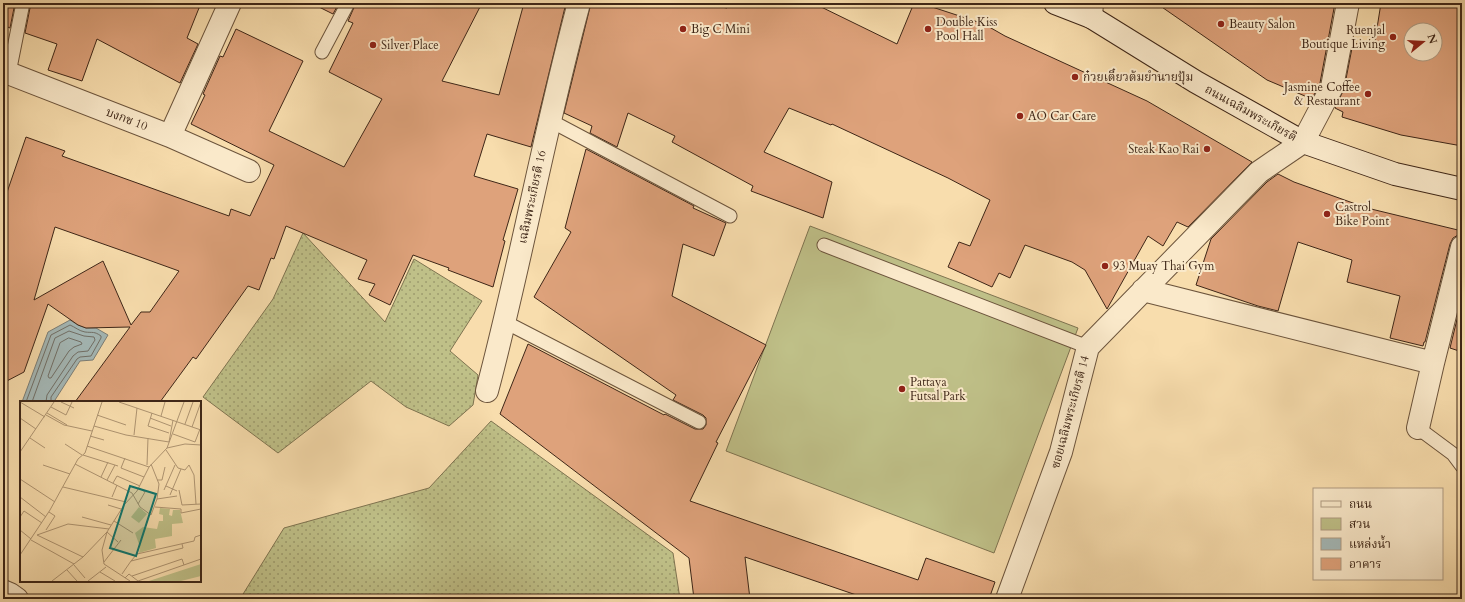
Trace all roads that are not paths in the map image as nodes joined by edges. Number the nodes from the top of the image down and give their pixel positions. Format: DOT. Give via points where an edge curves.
graph roads {
  1 [pos="23,3"];
  2 [pos="230,3"];
  3 [pos="348,3"];
  4 [pos="579,3"];
  5 [pos="1055,3"];
  6 [pos="1348,3"];
  7 [pos="1091,10"];
  8 [pos="322,52"];
  9 [pos="6,72"];
  10 [pos="549,120"];
  11 [pos="170,136"];
  12 [pos="1303,142"];
  13 [pos="249,171"];
  14 [pos="1462,189"];
  15 [pos="730,216"];
  16 [pos="824,245"];
  17 [pos="1462,247"];
  18 [pos="1143,290"];
  19 [pos="505,322"];
  20 [pos="1088,347"];
  21 [pos="1433,363"];
  22 [pos="487,391"];
  23 [pos="699,422"];
  24 [pos="1418,428"];
  25 [pos="1462,466"];
  26 [pos="3,591"];
  27 [pos="17,599"];
  28 [pos="1007,599"];
  1 -- 9 [label="lane"];
  2 -- 11 [label="street"];
  3 -- 8 [label="lane"];
  4 -- 10 [label="street, เฉลิมพระเกียรติ 16"];
  5 -- 7 [label="street, ถนนเฉลิมพระเกียรติ"];
  6 -- 12 [label="street" via="1332,87"];
  7 -- 12 [label="street, ถนนเฉลิมพระเกียรติ" via="1196,82"];
  9 -- 11 [label="street, บงกช 10"];
  10 -- 15 [label="lane"];
  10 -- 19 [label="street, เฉลิมพระเกียรติ 16"];
  11 -- 13 [label="street, บงกช 10"];
  12 -- 14 [label="street, ถนนเฉลิมพระเกียรติ" via="1395,174"];
  12 -- 18 [label="street, ซอยเฉลิมพระเกียรติ 14" via="1259,172"];
  16 -- 20 [label="lane"];
  17 -- 21 [label="street"];
  18 -- 20 [label="street, ซอยเฉลิมพระเกียรติ 14"];
  18 -- 21 [label="street"];
  19 -- 22 [label="street, เฉลิมพระเกียรติ 16"];
  19 -- 23 [label="lane"];
  20 -- 28 [label="street, ซอยเฉลิมพระเกียรติ 14" via="1061,452"];
  21 -- 24 [label="street"];
  24 -- 25 [label="lane" via="1453,454"];
  26 -- 27 [label="street"];
}
